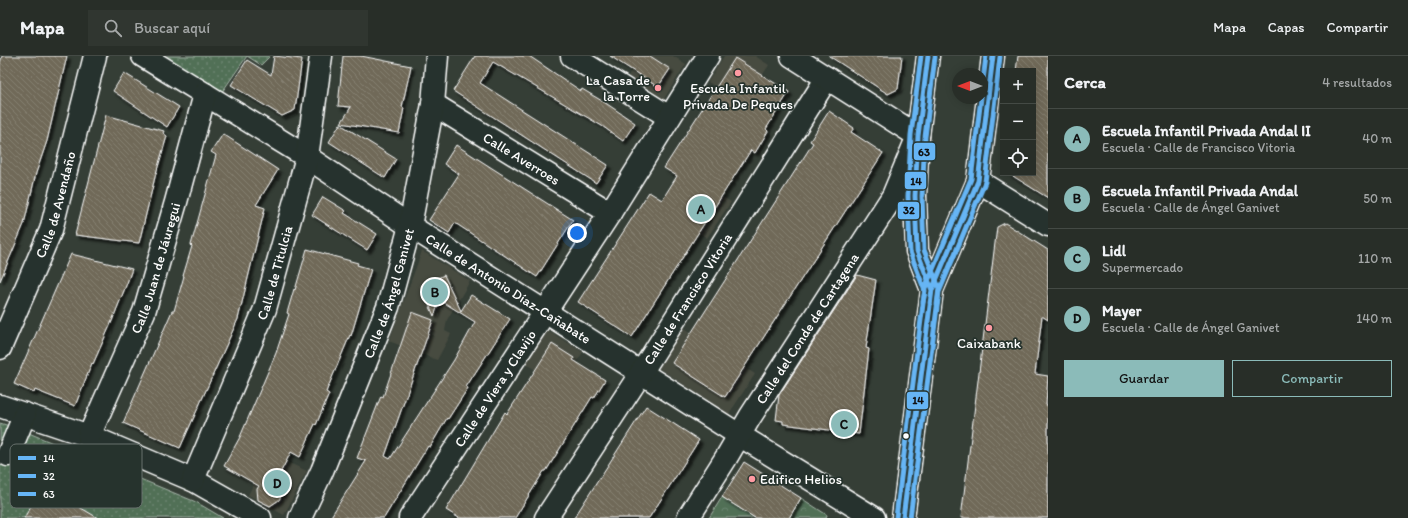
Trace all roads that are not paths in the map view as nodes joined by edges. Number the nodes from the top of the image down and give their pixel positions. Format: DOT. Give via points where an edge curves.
graph roads {
  1 [pos="95,56"];
  2 [pos="143,56"];
  3 [pos="321,56"];
  4 [pos="437,56"];
  5 [pos="572,56"];
  6 [pos="708,56"];
  7 [pos="792,56"];
  8 [pos="928,56"];
  9 [pos="993,56"];
  10 [pos="827,78"];
  11 [pos="205,94"];
  12 [pos="433,104"];
  13 [pos="669,117"];
  14 [pos="918,136"];
  15 [pos="307,157"];
  16 [pos="978,181"];
  17 [pos="610,213"];
  18 [pos="1048,224"];
  19 [pos="410,226"];
  20 [pos="932,290"];
  21 [pos="545,312"];
  22 [pos="0,348"];
  23 [pos="641,373"];
  24 [pos="0,406"];
  25 [pos="25,414"];
  26 [pos="739,435"];
  27 [pos="89,436"];
  28 [pos="12,444"];
  29 [pos="108,444"];
  30 [pos="10,449"];
  31 [pos="8,454"];
  32 [pos="142,458"];
  33 [pos="193,480"];
  34 [pos="260,518"];
  35 [pos="300,518"];
  36 [pos="410,518"];
  37 [pos="546,518"];
  38 [pos="688,518"];
  39 [pos="874,518"];
  40 [pos="903,518"];
  1 -- 22 [label="street, Calle de Avendaño" via="51,230"];
  2 -- 11 [label="street, Calle de Antonio Díaz-Cañabate"];
  3 -- 15 [label="street, Calle de Titulcia"];
  4 -- 12 [label="street, Calle de Ángel Ganivet"];
  5 -- 13 [label="street"];
  6 -- 13 [label="street, Calle de Viera y Clavijo"];
  7 -- 10 [label="street"];
  8 -- 14 [label="street"];
  9 -- 16 [label="street"];
  10 -- 14 [label="street"];
  10 -- 23 [label="street, Calle de Francisco Vitoria"];
  11 -- 15 [label="street, Calle de Antonio Díaz-Cañabate"];
  11 -- 27 [label="street, Calle Juan de Jáuregui" via="144,312"];
  12 -- 17 [label="street, Calle Averroes"];
  12 -- 19 [label="street, Calle de Ángel Ganivet"];
  13 -- 17 [label="street, Calle de Viera y Clavijo"];
  14 -- 20 [label="street" via="917,251"];
  14 -- 26 [label="street, Calle del Conde de Cartagena" via="893,196"];
  15 -- 19 [label="street, Calle de Antonio Díaz-Cañabate"];
  15 -- 33 [label="street, Calle de Titulcia" via="266,309"];
  16 -- 18 [label="street"];
  16 -- 20 [label="street"];
  17 -- 21 [label="street, Calle de Viera y Clavijo"];
  19 -- 21 [label="street, Calle de Antonio Díaz-Cañabate"];
  19 -- 35 [label="street, Calle de Ángel Ganivet" via="388,307 322,471"];
  20 -- 40 [label="street"];
  21 -- 23 [label="street, Calle de Antonio Díaz-Cañabate"];
  21 -- 36 [label="street, Calle de Viera y Clavijo"];
  23 -- 26 [label="street, Calle de Antonio Díaz-Cañabate"];
  23 -- 37 [label="street, Calle de Francisco Vitoria"];
  24 -- 25 [label="street"];
  25 -- 27 [label="street"];
  25 -- 28 [label="street"];
  26 -- 38 [label="street, Calle del Conde de Cartagena"];
  26 -- 39 [label="street, Calle de Antonio Díaz-Cañabate"];
  27 -- 29 [label="street"];
  30 -- 31 [label="street"];
  32 -- 33 [label="street"];
  33 -- 34 [label="street"];
}
